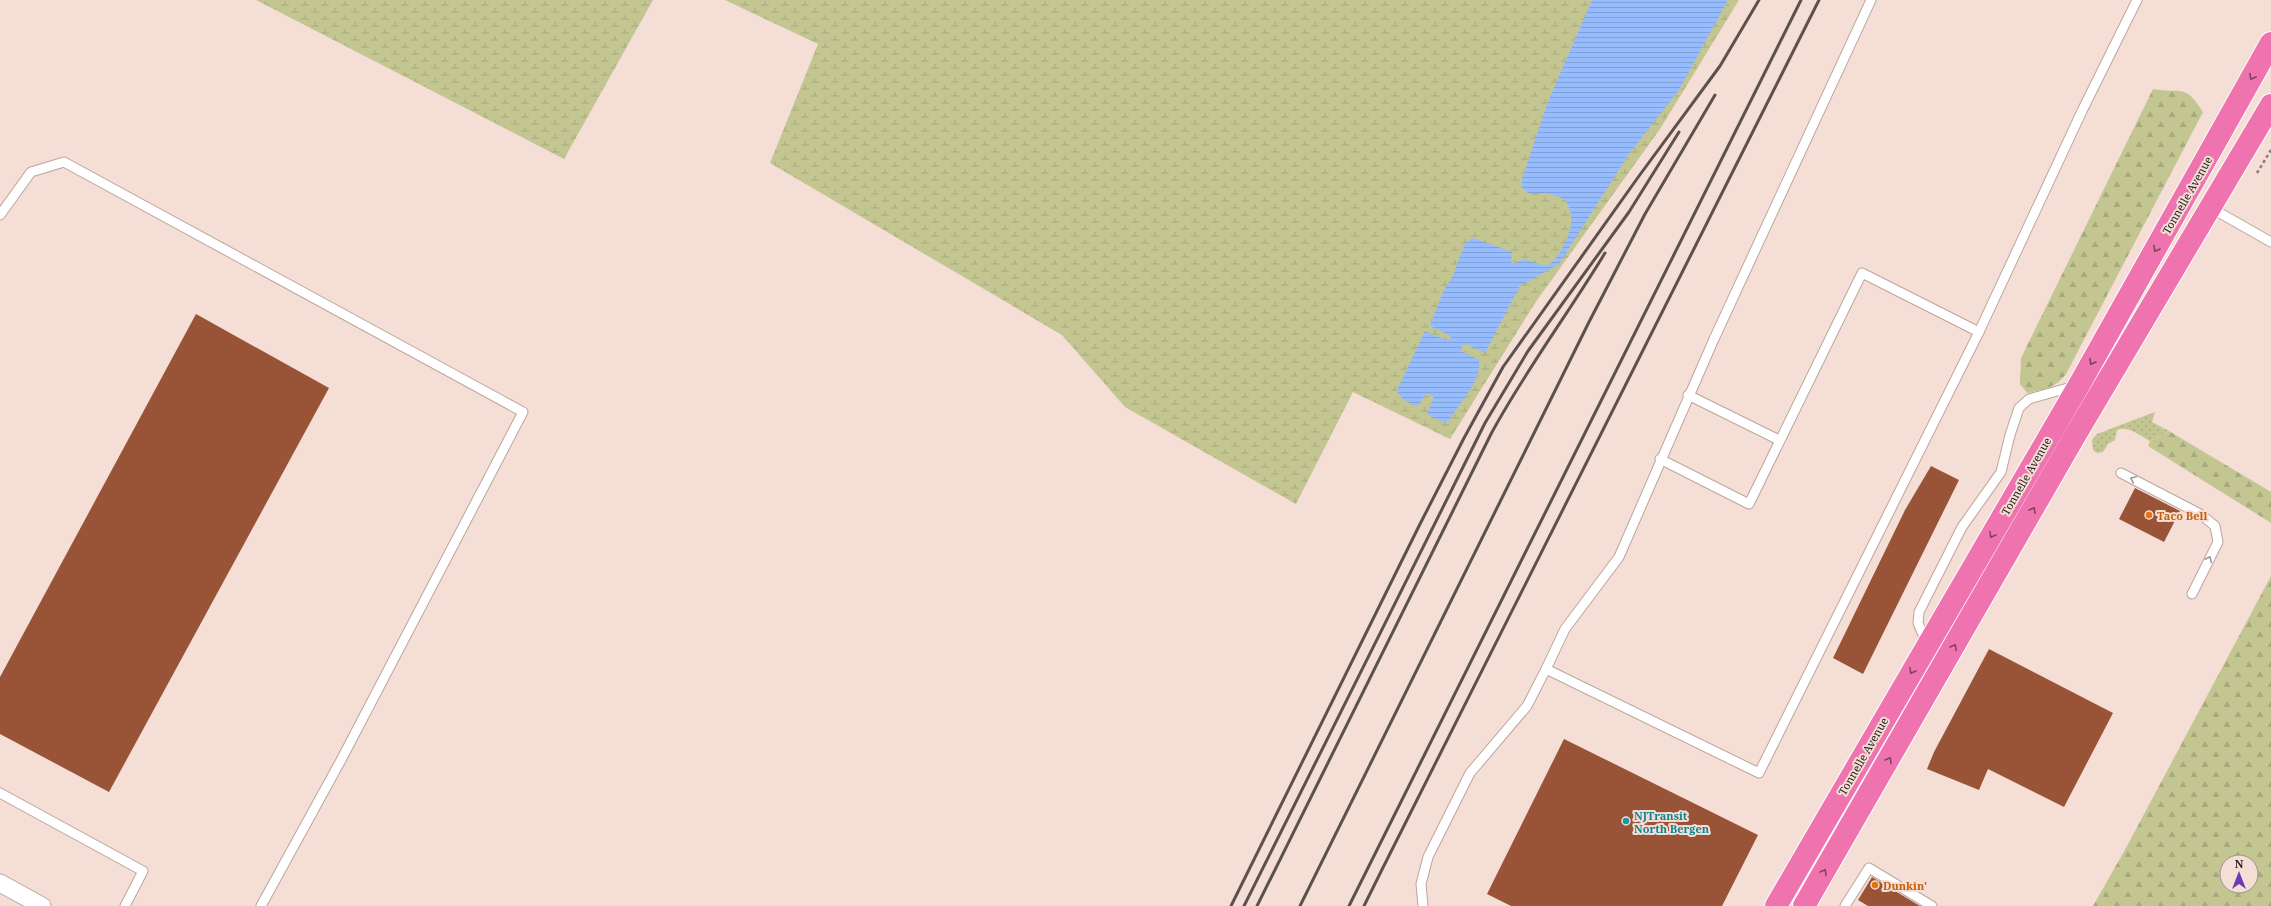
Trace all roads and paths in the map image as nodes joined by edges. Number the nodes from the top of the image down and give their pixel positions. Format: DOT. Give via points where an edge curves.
graph roads {
  1 [pos="1871,0"];
  2 [pos="2137,0"];
  3 [pos="2271,43"];
  4 [pos="2271,105"];
  5 [pos="2211,208"];
  6 [pos="0,215"];
  7 [pos="2271,242"];
  8 [pos="1979,332"];
  9 [pos="2079,385"];
  10 [pos="1688,395"];
  11 [pos="1779,440"];
  12 [pos="1660,459"];
  13 [pos="2121,473"];
  14 [pos="2192,594"];
  15 [pos="1927,645"];
  16 [pos="1546,669"];
  17 [pos="0,793"];
  18 [pos="0,883"];
  19 [pos="42,906"];
  20 [pos="125,906"];
  21 [pos="260,906"];
  22 [pos="1422,906"];
  23 [pos="1776,906"];
  24 [pos="1804,906"];
  25 [pos="1845,906"];
  26 [pos="1932,906"];
  1 -- 10 [label="lane"];
  2 -- 8 [label="lane"];
  3 -- 9 [label="highway, Tonnelle Avenue, one-way"];
  4 -- 5 [label="highway, Tonnelle Avenue"];
  5 -- 7 [label="lane"];
  24 -- 5 [label="highway, Tonnelle Avenue, one-way" via="2073,439"];
  6 -- 21 [label="lane" via="31,172 64,162 523,412 340,762"];
  8 -- 11 [label="lane" via="1862,273"];
  8 -- 16 [label="lane" via="1759,773"];
  9 -- 15 [label="highway, Tonnelle Avenue, one-way"];
  9 -- 15 [label="lane" via="2029,399 2019,408 2001,472 1962,527 1919,612 1918,623"];
  10 -- 11 [label="lane"];
  10 -- 12 [label="lane"];
  11 -- 12 [label="lane" via="1749,504"];
  12 -- 16 [label="lane" via="1619,557 1565,630"];
  14 -- 13 [label="lane, one-way" via="2218,542 2215,526 2200,514"];
  15 -- 23 [label="highway, Tonnelle Avenue, one-way"];
  16 -- 22 [label="lane" via="1527,706 1470,772 1428,857 1421,884"];
  17 -- 20 [label="lane" via="143,871"];
  18 -- 19 [label="street"];
  25 -- 26 [label="lane" via="1870,868"];
}
